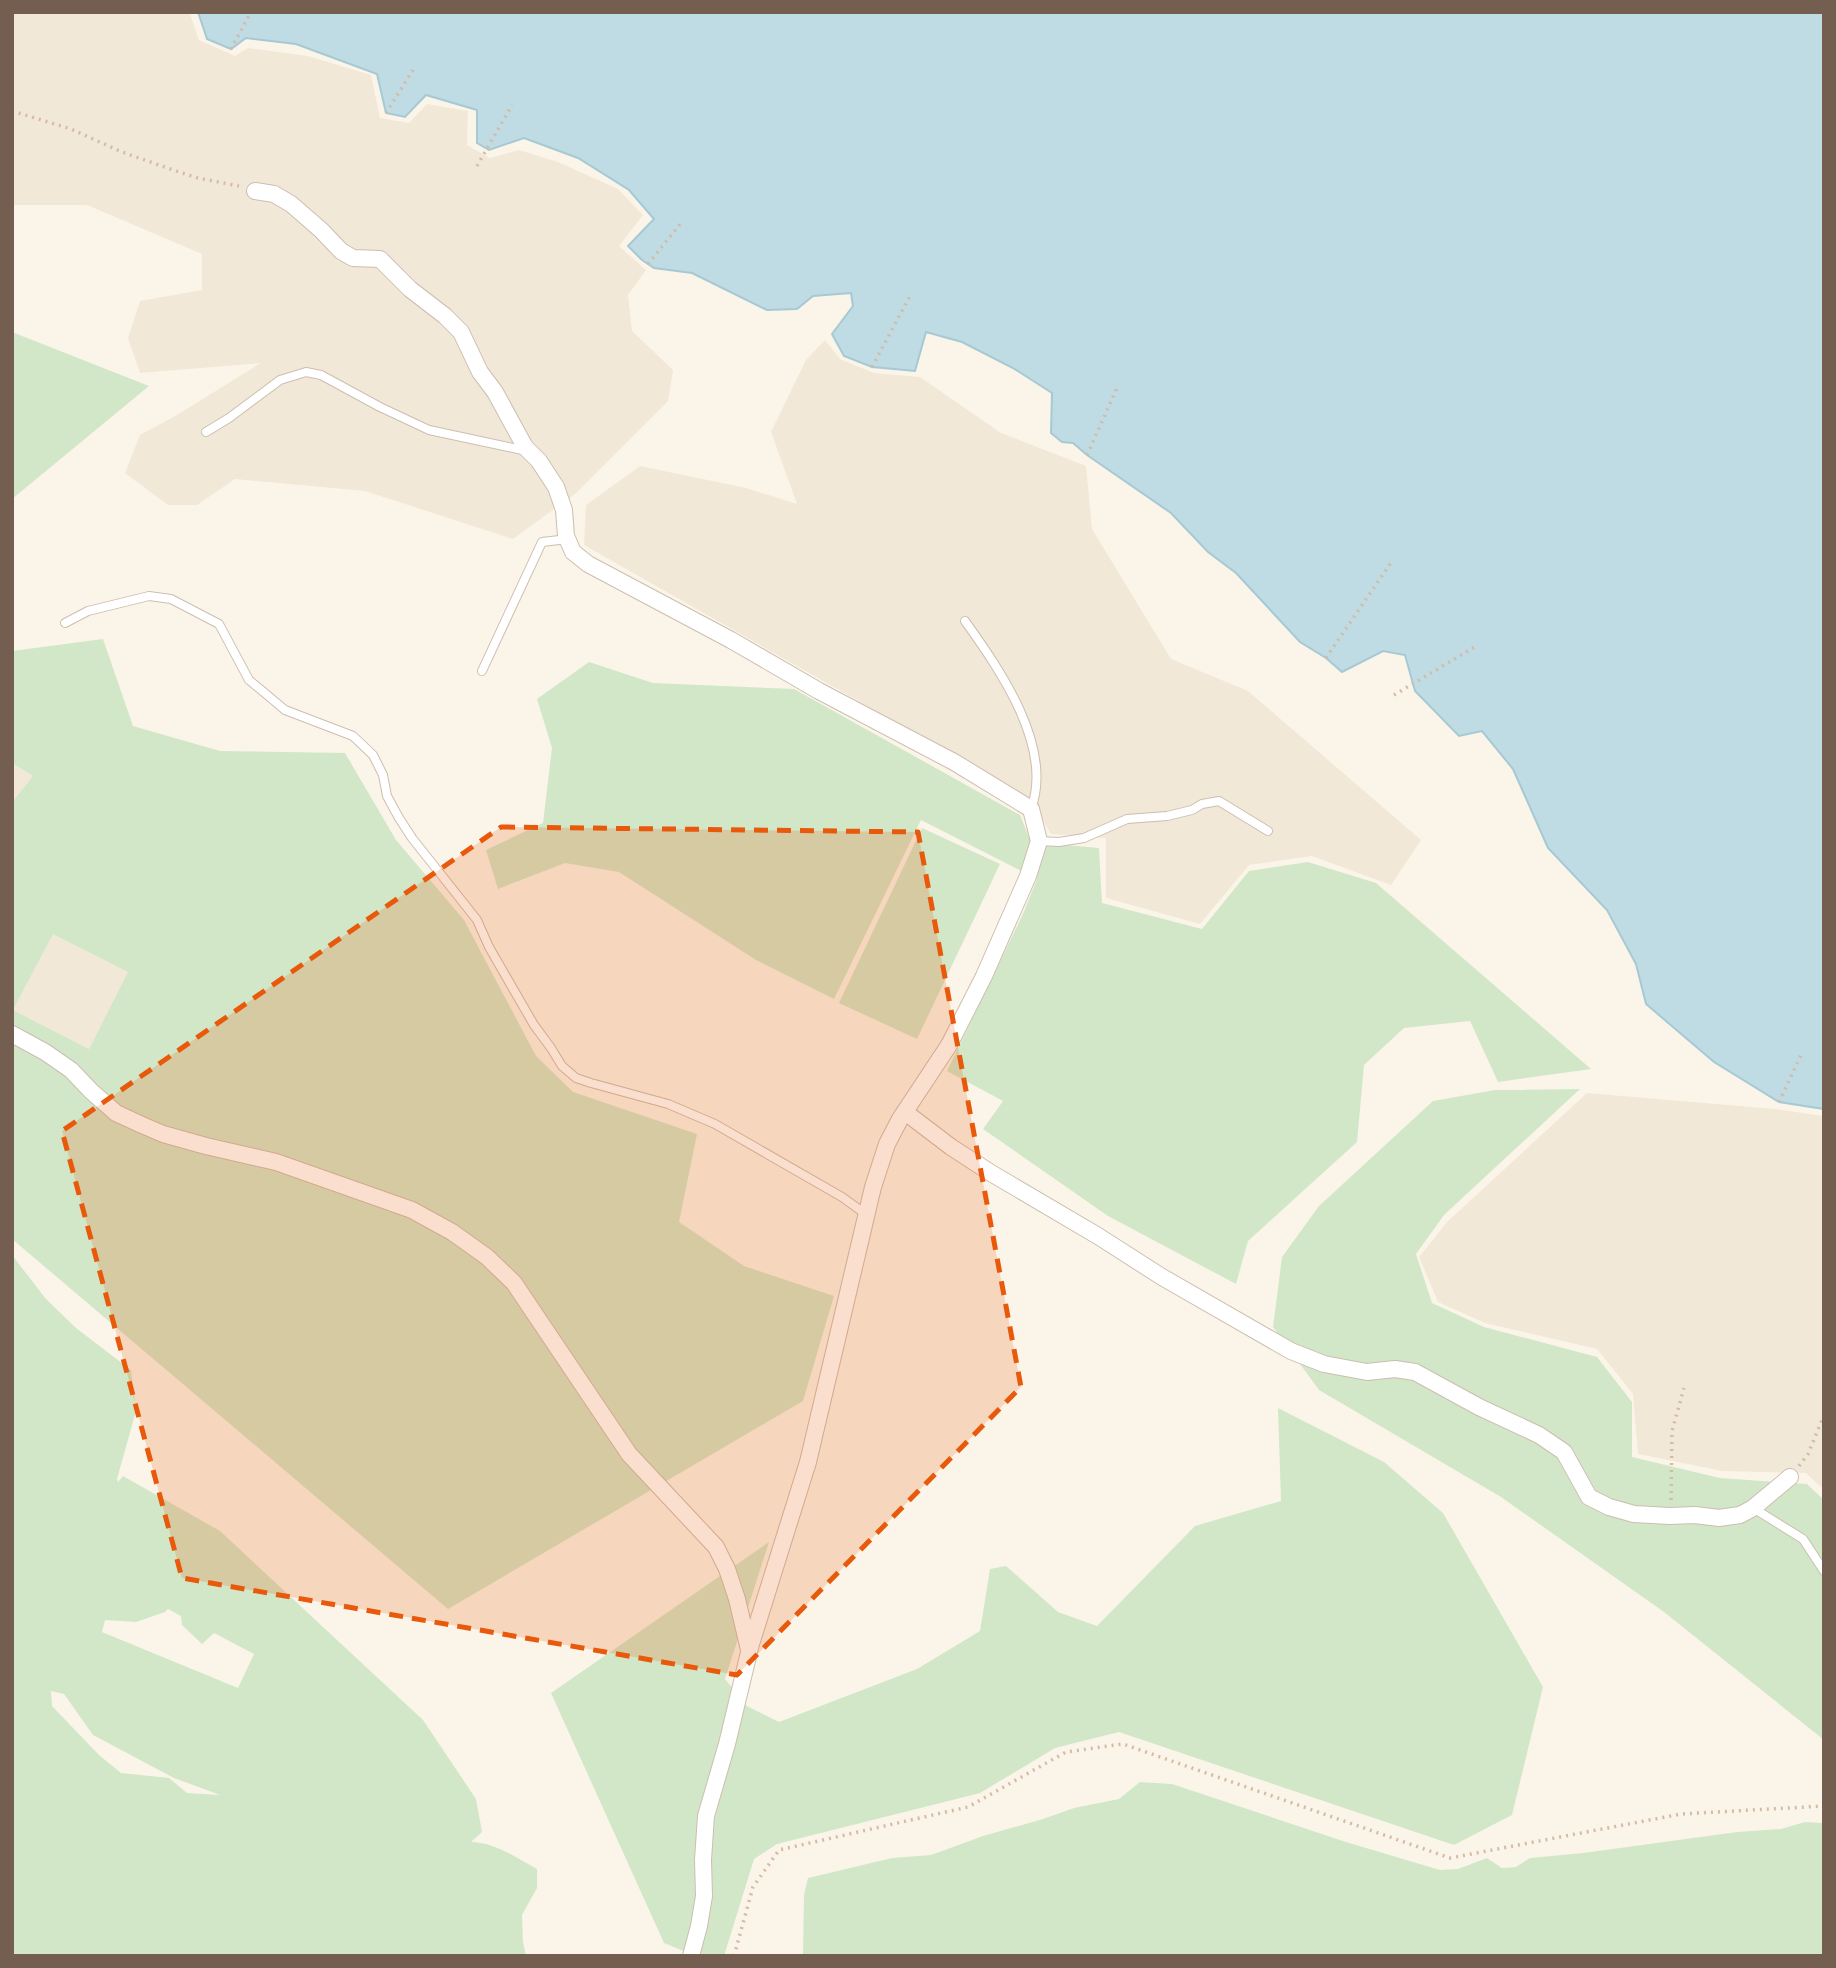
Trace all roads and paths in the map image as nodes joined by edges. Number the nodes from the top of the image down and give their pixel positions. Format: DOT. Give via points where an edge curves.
graph roads {
  1 [pos="251,12"];
  2 [pos="232,49"];
  3 [pos="413,70"];
  4 [pos="512,105"];
  5 [pos="12,111"];
  6 [pos="386,113"];
  7 [pos="477,166"];
  8 [pos="255,191"];
  9 [pos="681,223"];
  10 [pos="648,264"];
  11 [pos="910,296"];
  12 [pos="872,367"];
  13 [pos="1117,388"];
  14 [pos="206,432"];
  15 [pos="530,452"];
  16 [pos="1087,455"];
  17 [pos="568,540"];
  18 [pos="1392,561"];
  19 [pos="965,621"];
  20 [pos="65,623"];
  21 [pos="1478,645"];
  22 [pos="1326,657"];
  23 [pos="482,671"];
  24 [pos="1394,695"];
  25 [pos="1031,809"];
  26 [pos="1268,831"];
  27 [pos="1039,841"];
  28 [pos="12,1034"];
  29 [pos="1802,1053"];
  30 [pos="1779,1102"];
  31 [pos="905,1112"];
  32 [pos="867,1215"];
  33 [pos="1684,1388"];
  34 [pos="1824,1415"];
  35 [pos="1790,1477"];
  36 [pos="1753,1508"];
  37 [pos="1670,1516"];
  38 [pos="1824,1571"];
  39 [pos="749,1653"];
  40 [pos="1824,1806"];
  41 [pos="691,1956"];
  42 [pos="734,1956"];
  1 -- 2 [label="path"];
  3 -- 6 [label="path"];
  4 -- 7 [label="path"];
  5 -- 8 [label="path" via="173,170"];
  8 -- 15 [label="street" via="292,204 353,258 380,259 445,316 461,332"];
  9 -- 10 [label="path"];
  11 -- 12 [label="path"];
  13 -- 16 [label="path"];
  14 -- 15 [label="lane" via="280,380 306,372 321,375 429,430"];
  15 -- 17 [label="street" via="556,486"];
  17 -- 23 [label="lane" via="542,542"];
  17 -- 25 [label="street" via="573,552 588,564 954,762"];
  18 -- 22 [label="path"];
  19 -- 25 [label="lane" via="1007,687 1032,740 1037,769"];
  20 -- 32 [label="lane" via="88,611 149,596 171,599 219,624 249,680 285,710 353,736 373,755 398,818 477,920 534,1025 562,1066 591,1083 668,1104 715,1124"];
  21 -- 24 [label="path"];
  25 -- 27 [label="street"];
  26 -- 27 [label="lane" via="1219,801 1167,816 1127,819 1084,838"];
  27 -- 31 [label="street" via="984,976 949,1045"];
  28 -- 39 [label="street" via="71,1070 116,1113 163,1134 276,1162 412,1210 487,1256 514,1283 629,1454 716,1547 737,1598"];
  29 -- 30 [label="path"];
  31 -- 32 [label="street" via="887,1144"];
  31 -- 37 [label="street" via="991,1173 1291,1351 1324,1364 1367,1371 1415,1371 1564,1452 1589,1497 1634,1514"];
  32 -- 39 [label="street" via="808,1462"];
  33 -- 37 [label="path" via="1672,1431"];
  34 -- 35 [label="path" via="1808,1454"];
  35 -- 36 [label="street"];
  36 -- 37 [label="street" via="1719,1518"];
  36 -- 38 [label="lane" via="1803,1539"];
  39 -- 41 [label="street" via="706,1816 704,1896"];
  40 -- 42 [label="path" via="1681,1814 1450,1858 1123,1744 1066,1752 968,1807 779,1850 753,1887"];
}
